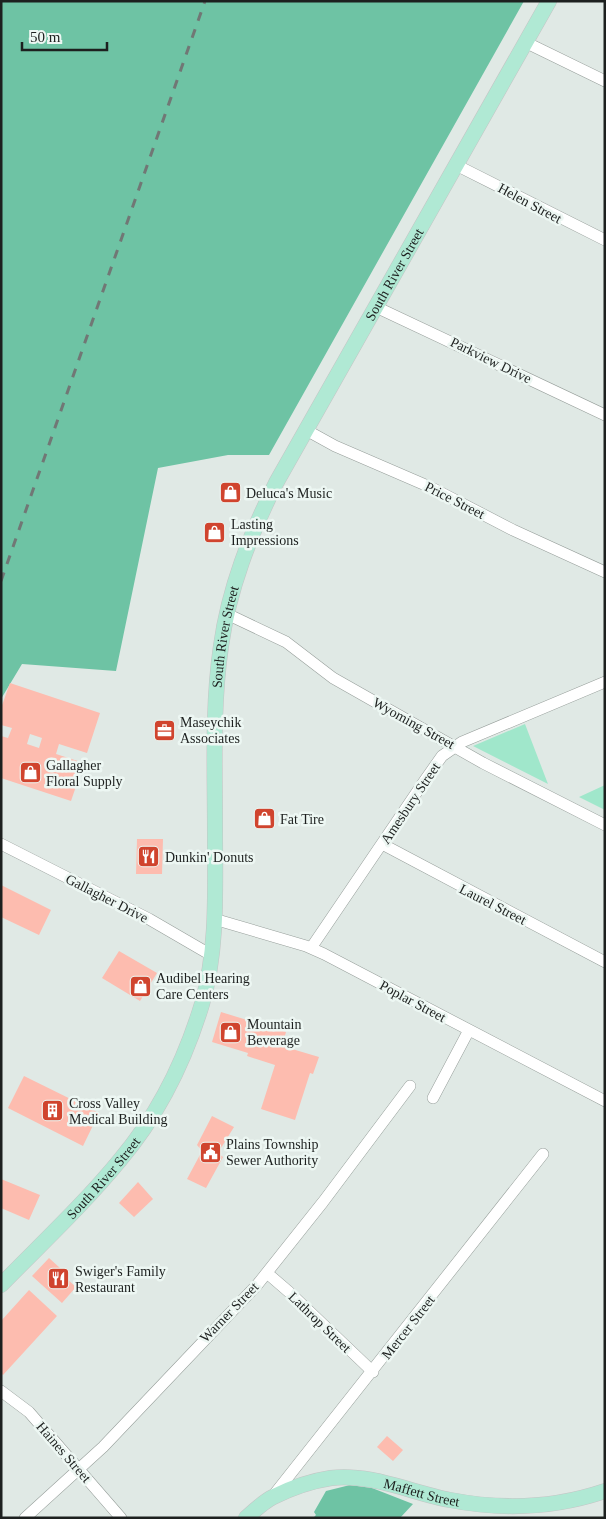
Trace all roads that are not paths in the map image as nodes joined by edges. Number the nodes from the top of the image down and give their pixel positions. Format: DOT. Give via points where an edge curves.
graph roads {
  1 [pos="549,1"];
  2 [pos="525,42"];
  3 [pos="605,81"];
  4 [pos="456,165"];
  5 [pos="605,240"];
  6 [pos="376,307"];
  7 [pos="605,415"];
  8 [pos="306,430"];
  9 [pos="605,572"];
  10 [pos="227,614"];
  11 [pos="605,682"];
  12 [pos="455,746"];
  13 [pos="605,825"];
  14 [pos="1,844"];
  15 [pos="382,844"];
  16 [pos="214,919"];
  17 [pos="311,948"];
  18 [pos="212,955"];
  19 [pos="605,962"];
  20 [pos="468,1030"];
  21 [pos="410,1086"];
  22 [pos="433,1098"];
  23 [pos="605,1101"];
  24 [pos="543,1154"];
  25 [pos="267,1272"];
  26 [pos="1,1285"];
  27 [pos="372,1372"];
  28 [pos="1,1391"];
  29 [pos="78,1470"];
  30 [pos="605,1491"];
  31 [pos="272,1498"];
  32 [pos="25,1518"];
  33 [pos="121,1518"];
  34 [pos="246,1518"];
  1 -- 2 [label="main road, South River Street"];
  2 -- 3 [label="street"];
  2 -- 4 [label="main road, South River Street"];
  4 -- 5 [label="street, Helen Street"];
  4 -- 6 [label="main road, South River Street"];
  6 -- 7 [label="street, Parkview Drive"];
  6 -- 8 [label="main road, South River Street"];
  8 -- 9 [label="street, Price Street"];
  8 -- 10 [label="main road, South River Street" via="256,524"];
  10 -- 12 [label="street, Wyoming Street" via="286,642 333,678"];
  10 -- 16 [label="main road, South River Street" via="218,668 216,709"];
  11 -- 12 [label="street, Amesbury Street"];
  12 -- 13 [label="street, Wyoming Street"];
  12 -- 15 [label="street, Amesbury Street" via="436,763"];
  14 -- 18 [label="street, Gallagher Drive" via="149,919"];
  15 -- 17 [label="street, Amesbury Street"];
  15 -- 19 [label="street, Laurel Street"];
  16 -- 17 [label="street, Poplar Street"];
  16 -- 18 [label="main road, South River Street"];
  17 -- 20 [label="street, Poplar Street"];
  18 -- 26 [label="main road, South River Street" via="192,1032 143,1129 85,1200"];
  20 -- 22 [label="street"];
  20 -- 23 [label="street, Poplar Street"];
  21 -- 25 [label="street, Warner Street"];
  24 -- 27 [label="street, Mercer Street"];
  25 -- 27 [label="street, Lathrop Street"];
  25 -- 29 [label="street, Warner Street"];
  27 -- 31 [label="street, Mercer Street"];
  28 -- 29 [label="street, Haines Street" via="29,1412"];
  29 -- 32 [label="street, Warner Street"];
  29 -- 33 [label="street, Haines Street"];
  30 -- 31 [label="main road, Maffett Street" via="542,1506 487,1506 370,1481 332,1478 310,1482"];
  31 -- 34 [label="main road, Maffett Street"];
}
